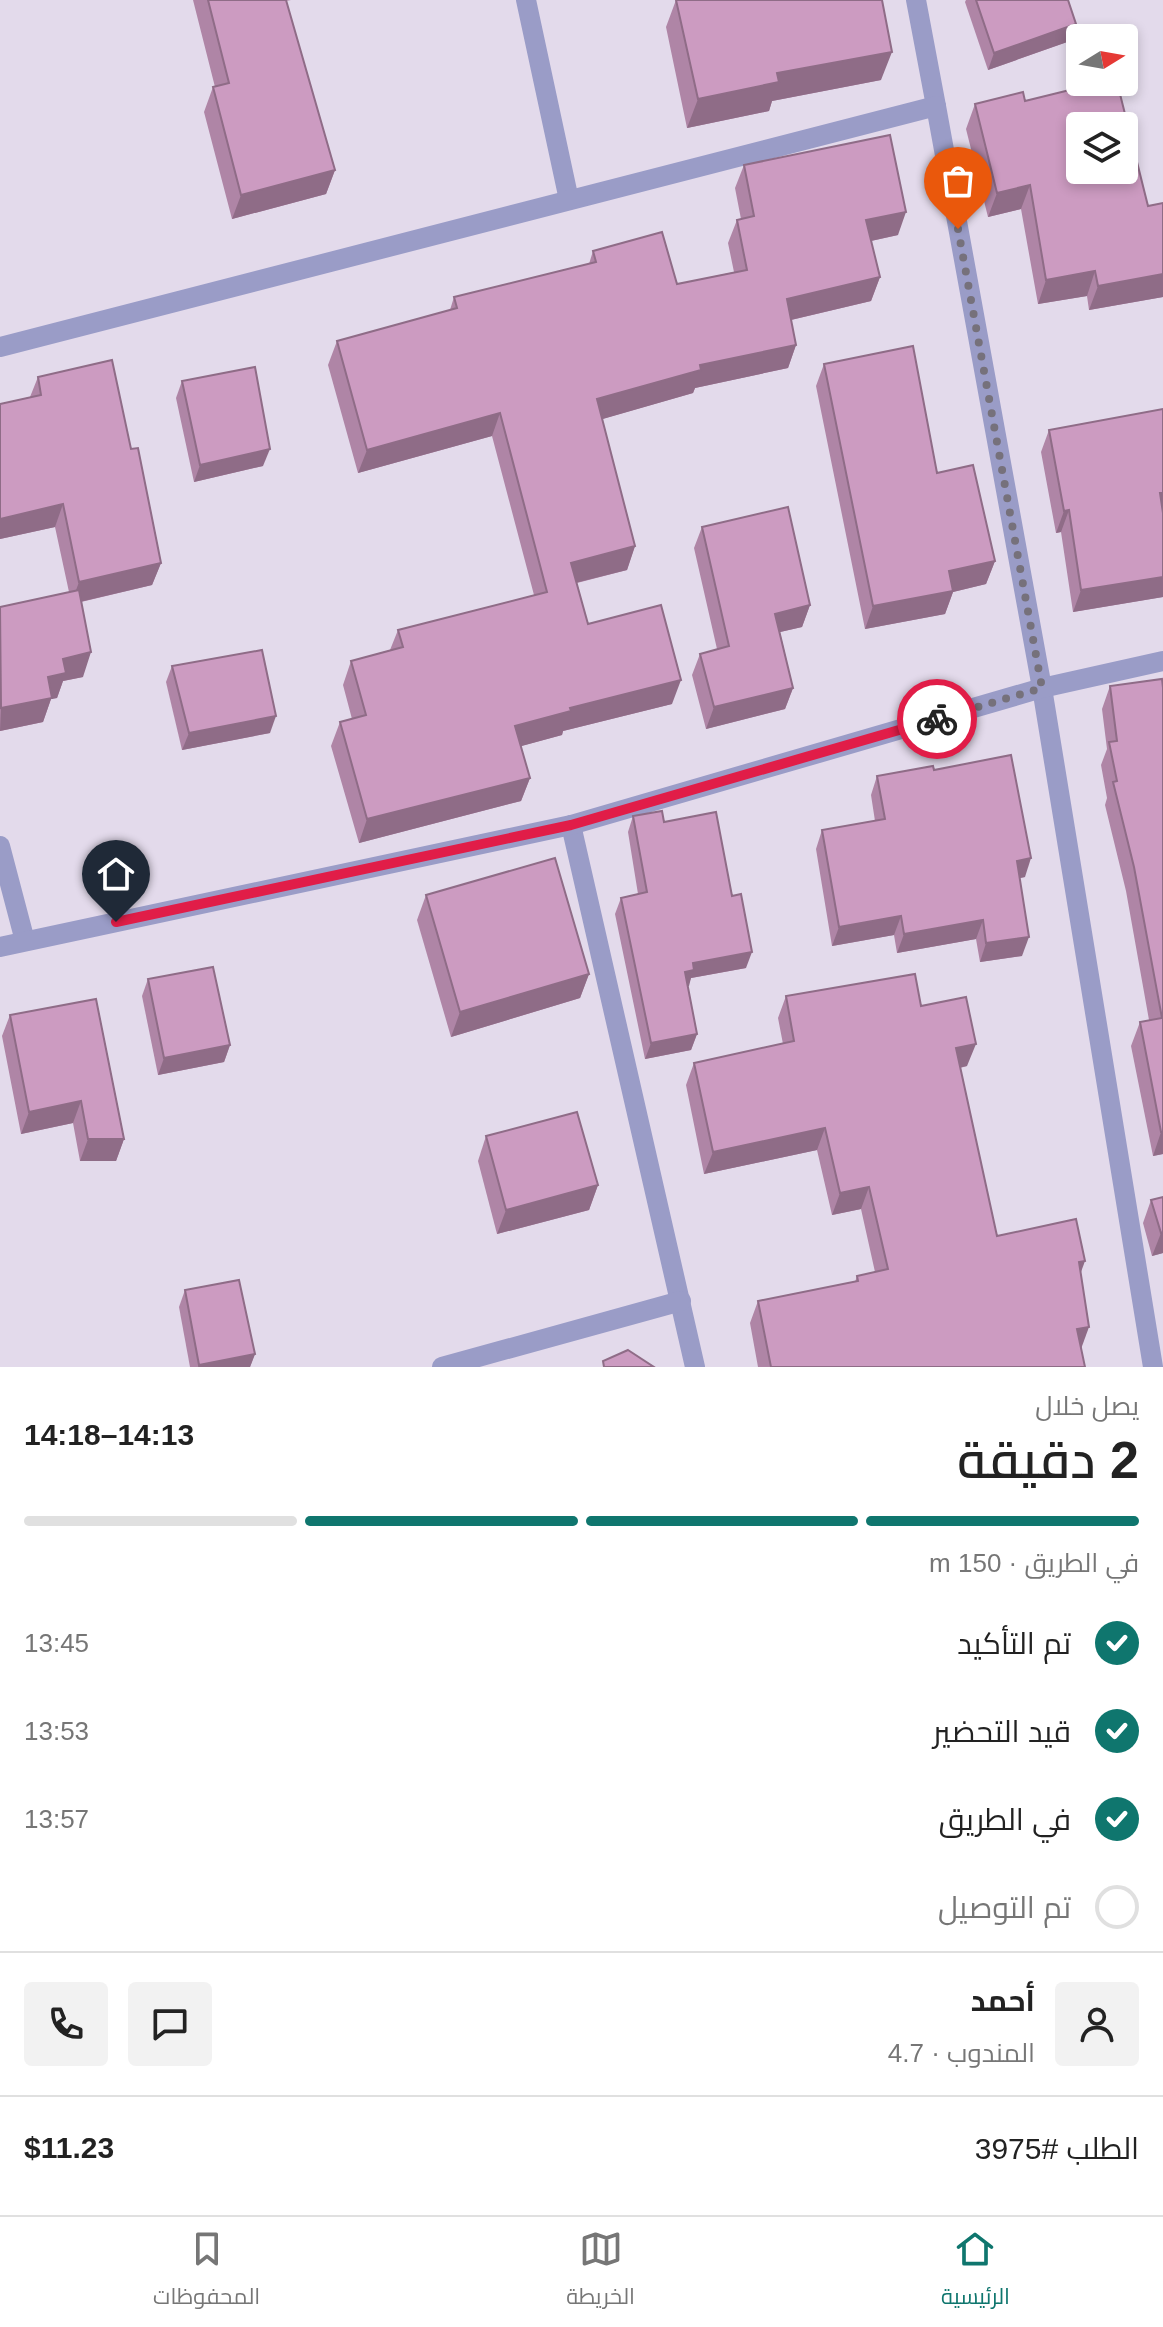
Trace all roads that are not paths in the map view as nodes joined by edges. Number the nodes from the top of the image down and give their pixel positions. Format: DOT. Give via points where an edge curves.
graph roads {
  1 [pos="526,0"];
  2 [pos="916,0"];
  3 [pos="936,106"];
  4 [pos="569,200"];
  5 [pos="0,347"];
  6 [pos="1163,661"];
  7 [pos="1042,688"];
  8 [pos="571,825"];
  9 [pos="0,846"];
  10 [pos="25,941"];
  11 [pos="0,947"];
  12 [pos="681,1301"];
  13 [pos="442,1367"];
  14 [pos="695,1367"];
  15 [pos="1153,1367"];
  1 -- 4 [label="street"];
  2 -- 3 [label="street"];
  3 -- 4 [label="street"];
  3 -- 7 [label="street"];
  4 -- 5 [label="street"];
  6 -- 7 [label="street"];
  7 -- 8 [label="street"];
  7 -- 15 [label="street"];
  8 -- 10 [label="street"];
  8 -- 12 [label="street"];
  9 -- 10 [label="street"];
  10 -- 11 [label="street"];
  12 -- 13 [label="street"];
  12 -- 14 [label="street"];
}
